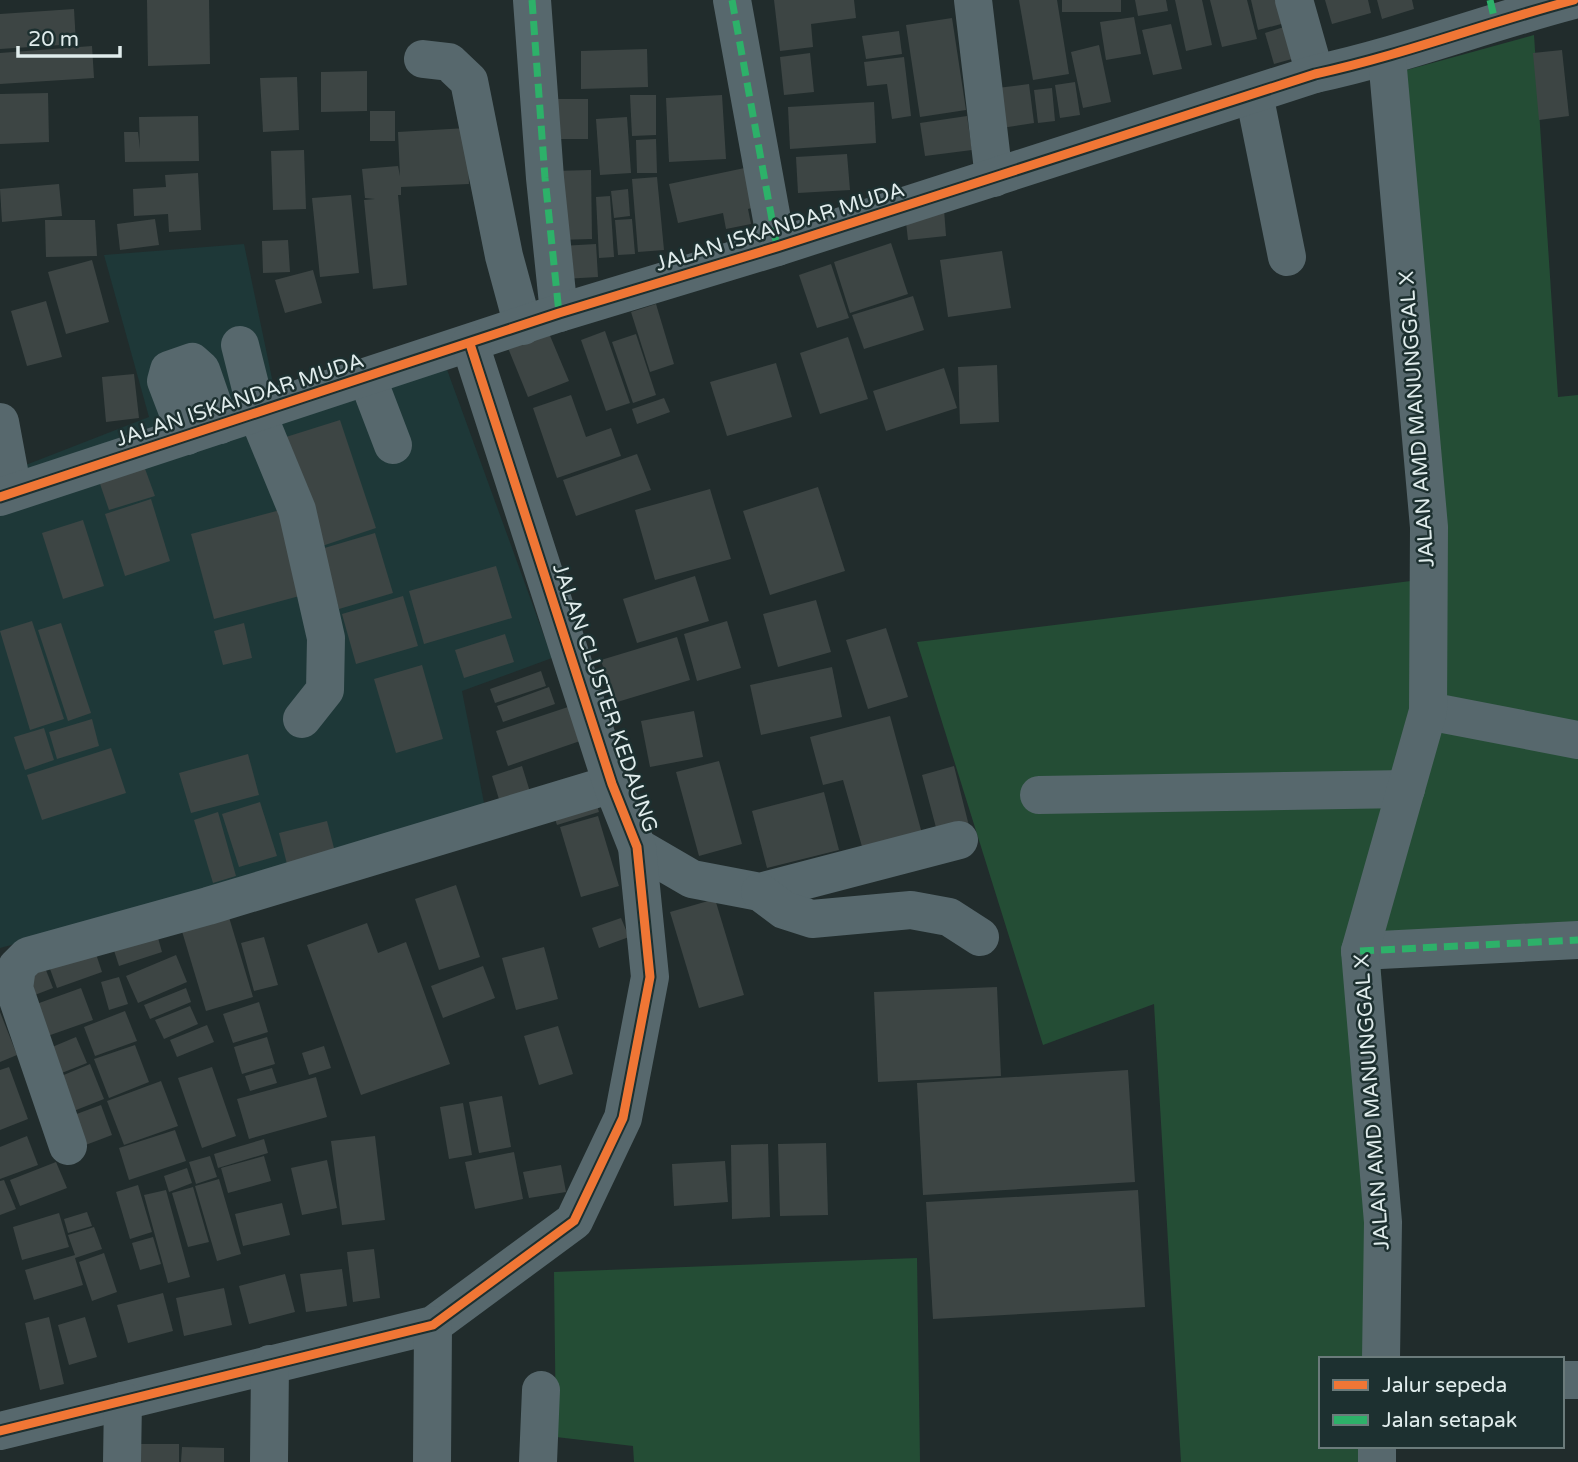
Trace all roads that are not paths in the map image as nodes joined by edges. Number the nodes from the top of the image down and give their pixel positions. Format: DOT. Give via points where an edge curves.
graph roads {
  1 [pos="532,0"];
  2 [pos="732,0"];
  3 [pos="973,0"];
  4 [pos="1294,0"];
  5 [pos="1573,0"];
  6 [pos="1492,10"];
  7 [pos="1578,30"];
  8 [pos="1387,58"];
  9 [pos="423,59"];
  10 [pos="1315,74"];
  11 [pos="1254,94"];
  12 [pos="994,178"];
  13 [pos="778,247"];
  14 [pos="1287,257"];
  15 [pos="559,313"];
  16 [pos="523,326"];
  17 [pos="470,344"];
  18 [pos="240,345"];
  19 [pos="368,377"];
  20 [pos="257,413"];
  21 [pos="0,422"];
  22 [pos="393,445"];
  23 [pos="7,495"];
  24 [pos="1428,711"];
  25 [pos="302,719"];
  26 [pos="1578,740"];
  27 [pos="612,784"];
  28 [pos="1406,789"];
  29 [pos="1039,795"];
  30 [pos="959,840"];
  31 [pos="637,847"];
  32 [pos="760,892"];
  33 [pos="980,937"];
  34 [pos="1578,940"];
  35 [pos="1360,951"];
  36 [pos="68,1146"];
  37 [pos="433,1325"];
  38 [pos="1381,1357"];
  39 [pos="270,1364"];
  40 [pos="541,1390"];
  41 [pos="122,1401"];
  42 [pos="0,1432"];
  43 [pos="122,1462"];
  44 [pos="269,1462"];
  45 [pos="432,1462"];
  46 [pos="538,1462"];
  1 -- 15 [label="street"];
  2 -- 13 [label="street"];
  3 -- 12 [label="street"];
  4 -- 10 [label="street"];
  5 -- 6 [label="street, JALAN ISKANDAR MUDA"];
  5 -- 7 [label="street"];
  6 -- 8 [label="street, JALAN ISKANDAR MUDA"];
  8 -- 10 [label="street, JALAN ISKANDAR MUDA"];
  8 -- 24 [label="street, JALAN AMD MANUNGGAL X" via="1429,527"];
  9 -- 16 [label="street" via="449,62 469,81"];
  10 -- 11 [label="street, JALAN ISKANDAR MUDA"];
  11 -- 12 [label="street, JALAN ISKANDAR MUDA"];
  11 -- 14 [label="street"];
  12 -- 13 [label="street, JALAN ISKANDAR MUDA"];
  13 -- 15 [label="street, JALAN ISKANDAR MUDA"];
  15 -- 16 [label="street, JALAN ISKANDAR MUDA"];
  16 -- 17 [label="street, JALAN ISKANDAR MUDA"];
  17 -- 19 [label="street, JALAN ISKANDAR MUDA"];
  17 -- 27 [label="street, JALAN CLUSTER KEDAUNG"];
  18 -- 20 [label="street"];
  19 -- 20 [label="street, JALAN ISKANDAR MUDA"];
  19 -- 22 [label="street"];
  20 -- 23 [label="street, JALAN ISKANDAR MUDA"];
  20 -- 25 [label="street" via="296,510 326,638 325,690"];
  21 -- 23 [label="street"];
  24 -- 26 [label="street"];
  24 -- 28 [label="street, JALAN AMD MANUNGGAL X"];
  27 -- 31 [label="street, JALAN CLUSTER KEDAUNG"];
  27 -- 36 [label="street" via="28,956 17,967 14,988"];
  28 -- 29 [label="street"];
  28 -- 35 [label="street, JALAN AMD MANUNGGAL X"];
  30 -- 32 [label="street"];
  31 -- 32 [label="street" via="692,879"];
  31 -- 37 [label="street, JALAN CLUSTER KEDAUNG" via="650,977 623,1118 574,1221"];
  32 -- 33 [label="street" via="784,910 812,919 911,910 949,917"];
  34 -- 35 [label="street"];
  35 -- 38 [label="street, JALAN AMD MANUNGGAL X" via="1383,1222"];
  37 -- 39 [label="street"];
  37 -- 45 [label="street"];
  39 -- 41 [label="street"];
  39 -- 44 [label="street"];
  40 -- 46 [label="street"];
  41 -- 42 [label="street"];
  41 -- 43 [label="street"];
}
